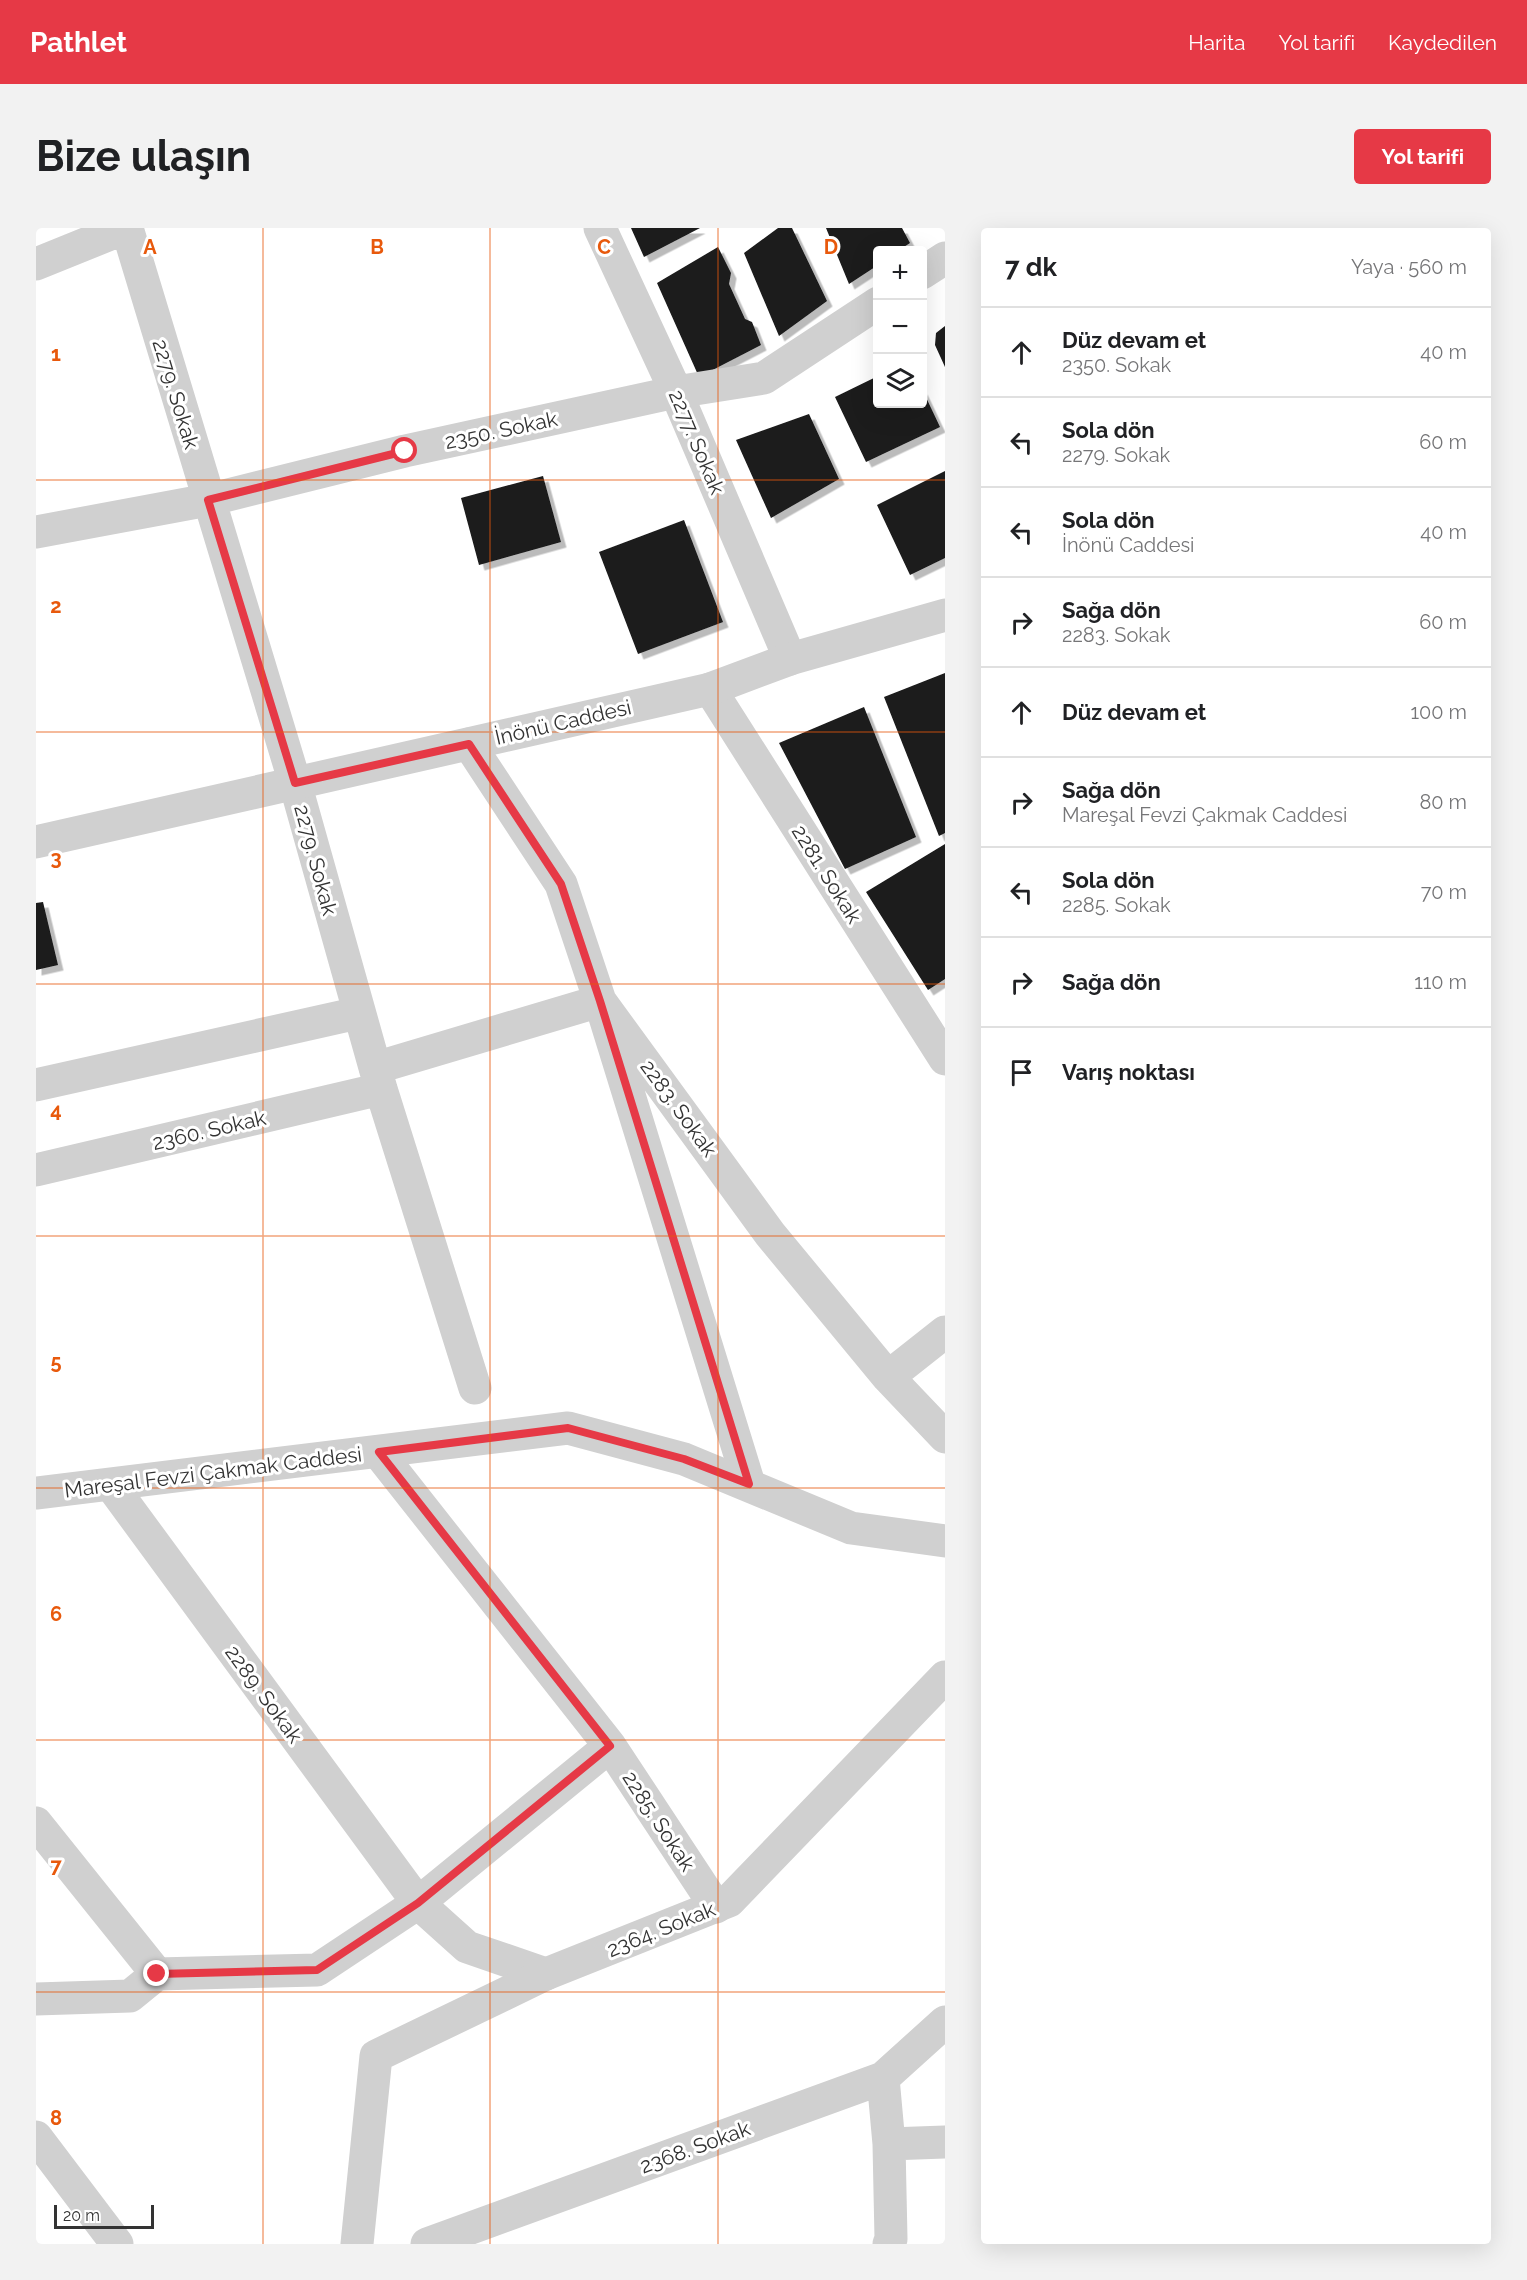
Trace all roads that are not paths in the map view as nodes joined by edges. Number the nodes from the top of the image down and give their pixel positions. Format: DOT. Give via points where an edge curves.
graph roads {
  1 [pos="126,228"];
  2 [pos="600,228"];
  3 [pos="945,258"];
  4 [pos="36,264"];
  5 [pos="927,270"];
  6 [pos="873,306"];
  7 [pos="676,392"];
  8 [pos="208,500"];
  9 [pos="36,532"];
  10 [pos="945,615"];
  11 [pos="790,659"];
  12 [pos="710,689"];
  13 [pos="469,744"];
  14 [pos="295,783"];
  15 [pos="36,842"];
  16 [pos="600,1001"];
  17 [pos="358,1012"];
  18 [pos="945,1059"];
  19 [pos="378,1078"];
  20 [pos="36,1085"];
  21 [pos="36,1170"];
  22 [pos="945,1332"];
  23 [pos="888,1377"];
  24 [pos="475,1388"];
  25 [pos="945,1437"];
  26 [pos="379,1452"];
  27 [pos="749,1484"];
  28 [pos="111,1485"];
  29 [pos="36,1493"];
  30 [pos="945,1541"];
  31 [pos="945,1677"];
  32 [pos="610,1746"];
  33 [pos="36,1823"];
  34 [pos="418,1903"];
  35 [pos="716,1907"];
  36 [pos="157,1974"];
  37 [pos="546,1974"];
  38 [pos="36,1999"];
  39 [pos="945,2022"];
  40 [pos="884,2078"];
  41 [pos="36,2137"];
  42 [pos="945,2142"];
  43 [pos="889,2144"];
  44 [pos="117,2244"];
  45 [pos="357,2244"];
  46 [pos="427,2244"];
  47 [pos="889,2244"];
  1 -- 4 [label="street"];
  1 -- 8 [label="street, 2279. Sokak"];
  2 -- 7 [label="street, 2277. Sokak"];
  3 -- 5 [label="street"];
  6 -- 7 [label="street, 2350. Sokak" via="764,378"];
  7 -- 8 [label="street, 2350. Sokak" via="405,451"];
  7 -- 11 [label="street, 2277. Sokak"];
  8 -- 9 [label="street, 2350. Sokak"];
  8 -- 14 [label="street, 2279. Sokak"];
  10 -- 11 [label="street, İnönü Caddesi"];
  11 -- 12 [label="street, İnönü Caddesi"];
  12 -- 13 [label="street, İnönü Caddesi"];
  12 -- 18 [label="street, 2281. Sokak"];
  13 -- 14 [label="street, İnönü Caddesi"];
  13 -- 16 [label="street, 2283. Sokak" via="561,884"];
  14 -- 15 [label="street, İnönü Caddesi"];
  14 -- 17 [label="street, 2279. Sokak"];
  16 -- 19 [label="street, 2360. Sokak"];
  16 -- 23 [label="street, 2283. Sokak" via="770,1234"];
  16 -- 27 [label="street"];
  17 -- 19 [label="street, 2279. Sokak"];
  17 -- 20 [label="street"];
  19 -- 21 [label="street, 2360. Sokak"];
  19 -- 24 [label="street, 2279. Sokak"];
  22 -- 23 [label="street"];
  23 -- 25 [label="street, 2283. Sokak"];
  26 -- 27 [label="street, Mareşal Fevzi Çakmak Caddesi" via="568,1428 684,1459"];
  26 -- 28 [label="street, Mareşal Fevzi Çakmak Caddesi"];
  26 -- 32 [label="street, 2285. Sokak"];
  27 -- 30 [label="street, Mareşal Fevzi Çakmak Caddesi" via="851,1528"];
  28 -- 29 [label="street, Mareşal Fevzi Çakmak Caddesi"];
  28 -- 34 [label="street, 2289. Sokak"];
  31 -- 35 [label="street, 2364. Sokak" via="729,1901"];
  32 -- 34 [label="street"];
  32 -- 35 [label="street, 2285. Sokak"];
  33 -- 36 [label="street"];
  34 -- 36 [label="street" via="317,1970"];
  34 -- 37 [label="street, 2289. Sokak" via="467,1947"];
  35 -- 37 [label="street, 2364. Sokak"];
  36 -- 38 [label="street" via="130,1996"];
  37 -- 45 [label="street, 2364. Sokak" via="376,2056"];
  39 -- 40 [label="street, 2368. Sokak"];
  40 -- 43 [label="street"];
  40 -- 46 [label="street, 2368. Sokak"];
  41 -- 44 [label="street"];
  42 -- 43 [label="street"];
  43 -- 47 [label="street"];
}
